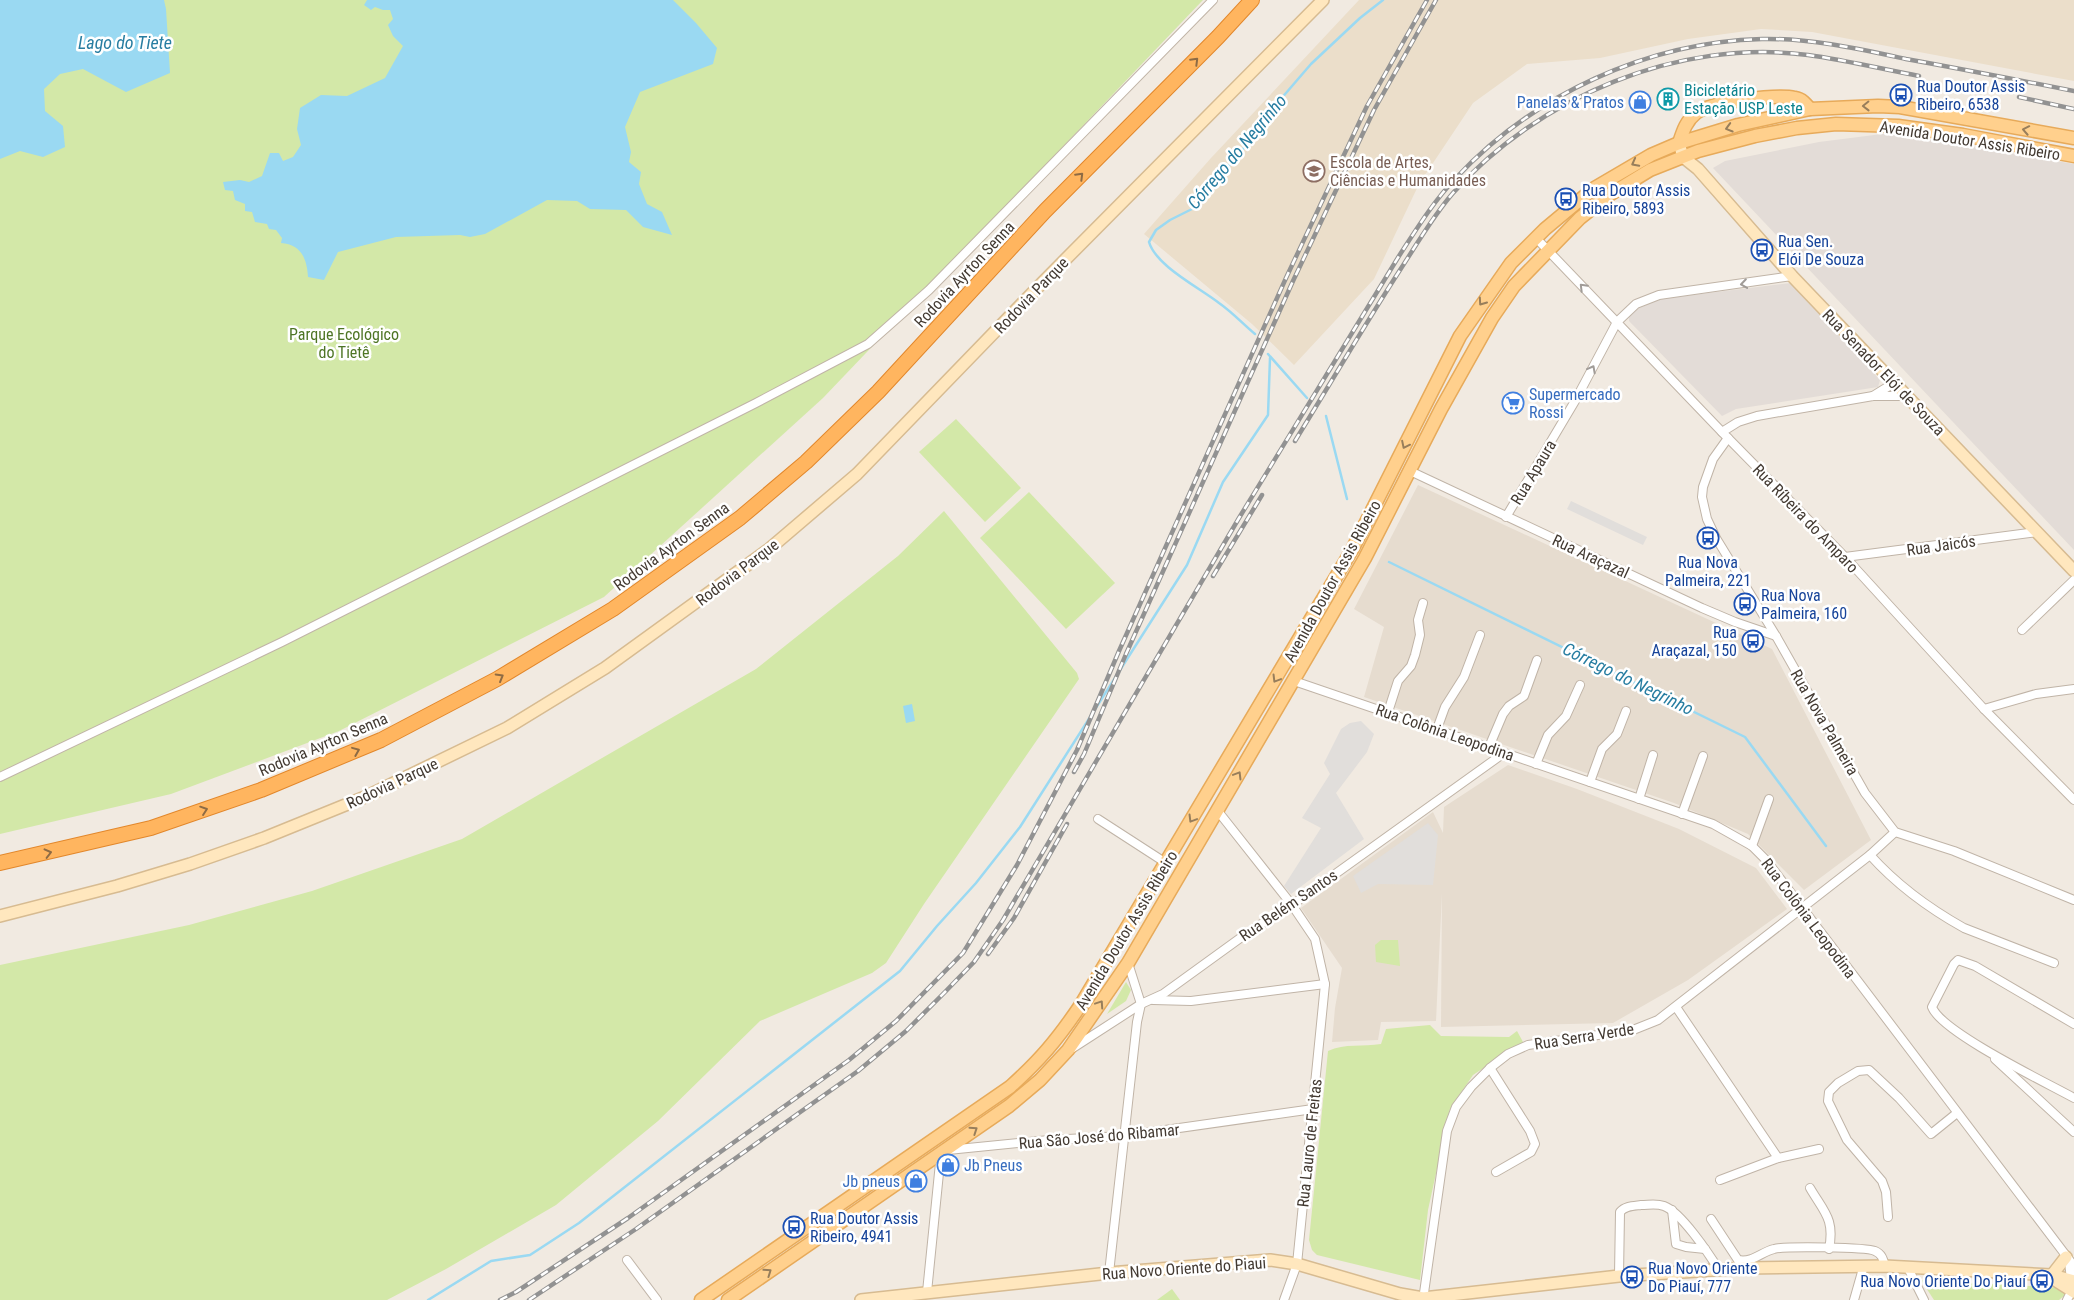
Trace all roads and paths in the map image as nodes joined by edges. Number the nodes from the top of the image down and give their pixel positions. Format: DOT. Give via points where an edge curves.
graph roads {
  1 [pos="1213,0"];
  2 [pos="1252,0"];
  3 [pos="1261,0"];
  4 [pos="1324,0"];
  5 [pos="1218,37"];
  6 [pos="1810,109"];
  7 [pos="1798,128"];
  8 [pos="2074,138"];
  9 [pos="1680,143"];
  10 [pos="1698,151"];
  11 [pos="2074,156"];
  12 [pos="1683,157"];
  13 [pos="1698,169"];
  14 [pos="1536,238"];
  15 [pos="1547,250"];
  16 [pos="1792,276"];
  17 [pos="1617,322"];
  18 [pos="1894,383"];
  19 [pos="1874,396"];
  20 [pos="1906,396"];
  21 [pos="1725,435"];
  22 [pos="1410,471"];
  23 [pos="1506,517"];
  24 [pos="2037,532"];
  25 [pos="1845,557"];
  26 [pos="2074,571"];
  27 [pos="2074,580"];
  28 [pos="1423,603"];
  29 [pos="2022,630"];
  30 [pos="1480,635"];
  31 [pos="1776,636"];
  32 [pos="1537,660"];
  33 [pos="1294,681"];
  34 [pos="1580,685"];
  35 [pos="2074,688"];
  36 [pos="1984,709"];
  37 [pos="1626,711"];
  38 [pos="1388,712"];
  39 [pos="1437,729"];
  40 [pos="1489,748"];
  41 [pos="1504,753"];
  42 [pos="1654,755"];
  43 [pos="1703,756"];
  44 [pos="1536,764"];
  45 [pos="0,777"];
  46 [pos="1590,782"];
  47 [pos="1638,798"];
  48 [pos="1769,799"];
  49 [pos="2074,800"];
  50 [pos="1217,810"];
  51 [pos="1682,814"];
  52 [pos="1098,819"];
  53 [pos="1895,832"];
  54 [pos="1752,846"];
  55 [pos="1870,855"];
  56 [pos="0,863"];
  57 [pos="1166,863"];
  58 [pos="2074,900"];
  59 [pos="1292,905"];
  60 [pos="1802,908"];
  61 [pos="0,916"];
  62 [pos="1128,963"];
  63 [pos="2054,963"];
  64 [pos="1325,984"];
  65 [pos="1151,1000"];
  66 [pos="1141,1004"];
  67 [pos="1676,1007"];
  68 [pos="2074,1024"];
  69 [pos="1068,1050"];
  70 [pos="1986,1051"];
  71 [pos="1490,1068"];
  72 [pos="2074,1098"];
  73 [pos="1313,1109"];
  74 [pos="1957,1113"];
  75 [pos="2074,1132"];
  76 [pos="1123,1136"];
  77 [pos="1819,1149"];
  78 [pos="942,1151"];
  79 [pos="1778,1158"];
  80 [pos="1496,1172"];
  81 [pos="1720,1180"];
  82 [pos="1810,1188"];
  83 [pos="1672,1210"];
  84 [pos="1888,1217"];
  85 [pos="1711,1219"];
  86 [pos="1706,1249"];
  87 [pos="1829,1249"];
  88 [pos="2067,1258"];
  89 [pos="627,1260"];
  90 [pos="1297,1264"];
  91 [pos="1864,1266"];
  92 [pos="1886,1266"];
  93 [pos="2074,1266"];
  94 [pos="1908,1268"];
  95 [pos="1719,1270"];
  96 [pos="1109,1273"];
  97 [pos="2047,1275"];
  98 [pos="1619,1276"];
  99 [pos="2072,1289"];
  100 [pos="927,1292"];
  101 [pos="734,1298"];
  102 [pos="1423,1299"];
  103 [pos="657,1300"];
  104 [pos="701,1300"];
  105 [pos="861,1300"];
  106 [pos="1284,1300"];
  107 [pos="1854,1300"];
  108 [pos="1924,1300"];
  1 -- 45 [label="street" via="929,290 868,344 282,642"];
  2 -- 5 [label="highway, Rodovia Ayrton Senna"];
  3 -- 5 [label="highway, Rodovia Ayrton Senna"];
  4 -- 61 [label="street, Rodovia Parque" via="1042,282 857,474 768,550 605,668 507,728 356,800 264,838 117,886"];
  56 -- 5 [label="highway, Rodovia Ayrton Senna, one-way" via="151,828 261,790 372,744 497,679 613,609 740,518 806,462 878,392 1045,210"];
  6 -- 7 [label="main road"];
  8 -- 6 [label="main road, Avenida Doutor Assis Ribeiro, one-way" via="1900,107"];
  6 -- 9 [label="main road, Avenida Doutor Assis Ribeiro, one-way" via="1738,125"];
  6 -- 9 [label="main road" via="1794,97 1707,106 1687,122"];
  7 -- 10 [label="main road, Avenida Doutor Assis Ribeiro"];
  7 -- 11 [label="main road, Avenida Doutor Assis Ribeiro" via="1836,124 1898,126"];
  9 -- 12 [label="street"];
  9 -- 14 [label="main road, Avenida Doutor Assis Ribeiro, one-way" via="1651,155 1592,189"];
  10 -- 12 [label="main road, Avenida Doutor Assis Ribeiro"];
  10 -- 13 [label="street"];
  12 -- 13 [label="street, Rua Senador Elói de Souza"];
  12 -- 15 [label="main road, Avenida Doutor Assis Ribeiro" via="1650,170 1609,196"];
  13 -- 16 [label="street, Rua Senador Elói de Souza"];
  14 -- 15 [label="street, Rua Ríbeira do Amparo"];
  14 -- 57 [label="main road, Avenida Doutor Assis Ribeiro, one-way" via="1511,263 1460,336 1352,550"];
  17 -- 15 [label="street, Rua Ríbeira do Amparo, one-way"];
  15 -- 22 [label="main road, Avenida Doutor Assis Ribeiro" via="1514,286 1492,318"];
  16 -- 17 [label="street, Rua Apaura, one-way" via="1654,296 1636,304"];
  16 -- 18 [label="street, Rua Senador Elói de Souza"];
  17 -- 21 [label="street, Rua Ríbeira do Amparo"];
  23 -- 17 [label="street, Rua Apaura, one-way" via="1575,401"];
  18 -- 19 [label="street"];
  18 -- 20 [label="street, Rua Senador Elói de Souza"];
  19 -- 20 [label="street"];
  19 -- 21 [label="street" via="1752,417 1738,422"];
  20 -- 24 [label="street, Rua Senador Elói de Souza"];
  21 -- 25 [label="street, Rua Ríbeira do Amparo"];
  21 -- 31 [label="street, Rua Nova Palmeira" via="1706,472 1704,507 1716,538"];
  22 -- 23 [label="street, Rua Araçazal"];
  22 -- 33 [label="main road, Avenida Doutor Assis Ribeiro" via="1365,558"];
  23 -- 31 [label="street, Rua Araçazal" via="1702,608"];
  24 -- 25 [label="street, Rua Jaicós"];
  24 -- 26 [label="street, Rua Senador Elói de Souza"];
  25 -- 36 [label="street, Rua Ríbeira do Amparo"];
  27 -- 29 [label="street"];
  28 -- 38 [label="street" via="1415,655 1398,681"];
  30 -- 39 [label="street" via="1464,677 1445,707"];
  31 -- 53 [label="street, Rua Nova Palmeira" via="1865,793"];
  32 -- 40 [label="street" via="1524,696 1503,714"];
  33 -- 38 [label="street, Rua Colônia Leopodina"];
  50 -- 33 [label="main road, Avenida Doutor Assis Ribeiro, one-way"];
  34 -- 44 [label="street" via="1566,716 1548,735"];
  35 -- 36 [label="street" via="2036,694"];
  36 -- 49 [label="street, Rua Ríbeira do Amparo"];
  37 -- 46 [label="street" via="1616,734 1602,749"];
  38 -- 39 [label="street, Rua Colônia Leopodina"];
  39 -- 40 [label="street, Rua Colônia Leopodina"];
  40 -- 41 [label="street, Rua Colônia Leopodina"];
  41 -- 44 [label="street, Rua Colônia Leopodina"];
  41 -- 59 [label="street, Rua Belém Santos"];
  42 -- 47 [label="street"];
  43 -- 51 [label="street"];
  44 -- 46 [label="street, Rua Colônia Leopodina"];
  46 -- 47 [label="street, Rua Colônia Leopodina"];
  47 -- 51 [label="street, Rua Colônia Leopodina"];
  48 -- 54 [label="street"];
  50 -- 59 [label="street, Rua Lauro de Freitas"];
  50 -- 62 [label="main road, Avenida Doutor Assis Ribeiro"];
  51 -- 54 [label="street, Rua Colônia Leopodina" via="1713,824"];
  52 -- 57 [label="street"];
  53 -- 55 [label="street, Rua Serra Verde"];
  53 -- 58 [label="street" via="1954,851"];
  54 -- 60 [label="street, Rua Colônia Leopodina"];
  55 -- 60 [label="street, Rua Serra Verde"];
  55 -- 63 [label="street" via="1882,868 1950,920"];
  57 -- 104 [label="main road, Avenida Doutor Assis Ribeiro" via="1080,1006 1057,1041 1038,1062 1002,1092"];
  59 -- 64 [label="street, Rua Lauro de Freitas" via="1315,939"];
  59 -- 65 [label="street, Rua Belém Santos"];
  60 -- 67 [label="street, Rua Serra Verde"];
  60 -- 74 [label="street, Rua Colônia Leopodina"];
  62 -- 66 [label="street"];
  69 -- 62 [label="main road, Avenida Doutor Assis Ribeiro, one-way"];
  64 -- 65 [label="street" via="1191,1001"];
  64 -- 73 [label="street, Rua Lauro de Freitas"];
  65 -- 66 [label="street, Rua Belém Santos"];
  66 -- 69 [label="street, Rua Belém Santos"];
  66 -- 76 [label="street"];
  67 -- 71 [label="street, Rua Serra Verde" via="1658,1020 1633,1030 1528,1045 1508,1054"];
  67 -- 79 [label="street"];
  68 -- 70 [label="street" via="1975,966 1955,961 1933,1003 1934,1013"];
  78 -- 69 [label="main road, Avenida Doutor Assis Ribeiro, one-way" via="1009,1106"];
  70 -- 72 [label="street"];
  70 -- 75 [label="street"];
  71 -- 80 [label="street" via="1535,1144 1531,1152"];
  71 -- 102 [label="street, Rua Serra Verde" via="1456,1107 1447,1131"];
  73 -- 76 [label="street, Rua São José do Ribamar"];
  73 -- 90 [label="street, Rua Lauro de Freitas"];
  74 -- 84 [label="street" via="1931,1134 1869,1070 1858,1071 1829,1092 1828,1101 1847,1140 1882,1181"];
  74 -- 88 [label="street, Rua Colônia Leopodina"];
  76 -- 78 [label="street, Rua São José do Ribamar"];
  76 -- 96 [label="street"];
  77 -- 79 [label="street"];
  78 -- 100 [label="street"];
  101 -- 78 [label="main road, Avenida Doutor Assis Ribeiro, one-way"];
  79 -- 81 [label="street"];
  82 -- 87 [label="street" via="1832,1224"];
  83 -- 86 [label="street"];
  83 -- 86 [label="street" via="1676,1244"];
  83 -- 98 [label="street" via="1656,1204 1622,1208"];
  85 -- 87 [label="street" via="1738,1260 1749,1260 1774,1249"];
  86 -- 95 [label="street"];
  87 -- 92 [label="street" via="1875,1251"];
  88 -- 93 [label="street, Rua Colônia Leopodina"];
  88 -- 97 [label="street"];
  88 -- 99 [label="street, Rua Colônia Leopodina"];
  89 -- 103 [label="street"];
  90 -- 96 [label="street, Rua Novo Oriente do Piaui" via="1270,1260"];
  90 -- 102 [label="street, Rua Novo Oriente do Piaui"];
  90 -- 106 [label="street, Rua Lauro de Freitas"];
  91 -- 92 [label="street, Rua Novo Oriente do Piaui"];
  91 -- 95 [label="street, Rua Novo Oriente do Piaui"];
  91 -- 107 [label="street"];
  92 -- 94 [label="street, Rua Novo Oriente do Piaui"];
  94 -- 97 [label="street, Rua Novo Oriente do Piaui"];
  94 -- 108 [label="street"];
  95 -- 98 [label="street, Rua Novo Oriente do Piaui"];
  96 -- 100 [label="street, Rua Novo Oriente do Piaui"];
  97 -- 99 [label="street, Rua Novo Oriente do Piaui"];
  98 -- 102 [label="street, Rua Novo Oriente do Piaui"];
  100 -- 105 [label="street, Rua Novo Oriente do Piaui"];
}
